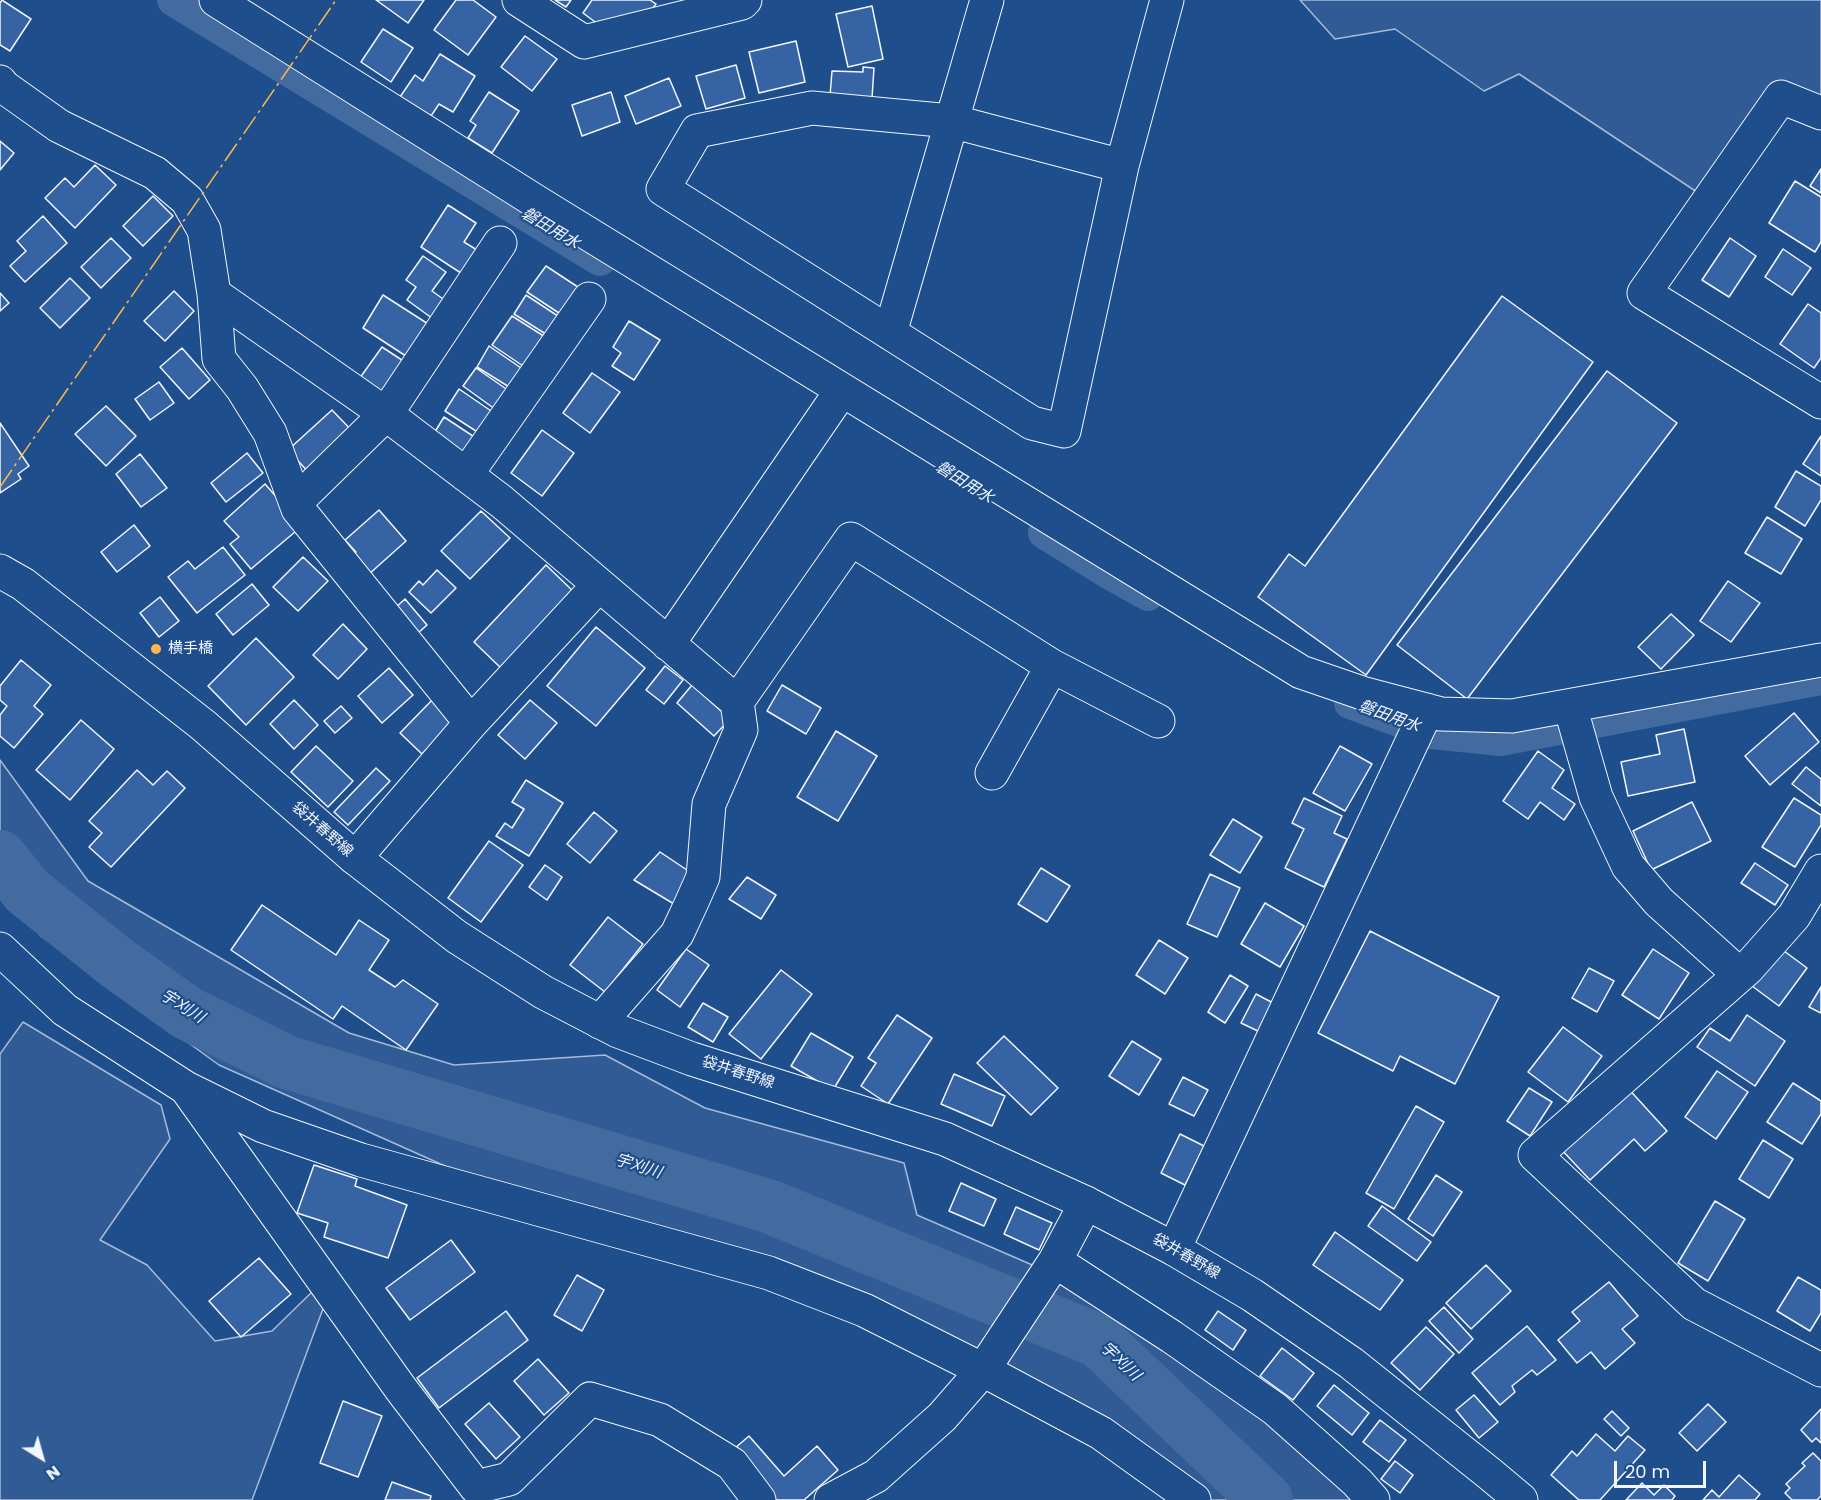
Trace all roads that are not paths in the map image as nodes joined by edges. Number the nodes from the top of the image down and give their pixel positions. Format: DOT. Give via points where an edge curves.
graph roads {
  1 [pos="216,0"];
  2 [pos="519,0"];
  3 [pos="745,0"];
  4 [pos="987,0"];
  5 [pos="1167,0"];
  6 [pos="0,82"];
  7 [pos="1821,113"];
  8 [pos="951,121"];
  9 [pos="1122,166"];
  10 [pos="500,243"];
  11 [pos="214,294"];
  12 [pos="589,299"];
  13 [pos="890,333"];
  14 [pos="842,390"];
  15 [pos="1821,402"];
  16 [pos="386,414"];
  17 [pos="466,475"];
  18 [pos="296,502"];
  19 [pos="0,571"];
  20 [pos="599,585"];
  21 [pos="668,644"];
  22 [pos="1821,660"];
  23 [pos="1052,666"];
  24 [pos="737,702"];
  25 [pos="1570,706"];
  26 [pos="1427,710"];
  27 [pos="1158,721"];
  28 [pos="471,723"];
  29 [pos="992,773"];
  30 [pos="355,858"];
  31 [pos="1821,871"];
  32 [pos="1811,912"];
  33 [pos="0,949"];
  34 [pos="1740,975"];
  35 [pos="600,1022"];
  36 [pos="186,1088"];
  37 [pos="1086,1203"];
  38 [pos="1174,1249"];
  39 [pos="1055,1261"];
  40 [pos="987,1366"];
  41 [pos="1821,1370"];
  42 [pos="759,1500"];
  43 [pos="831,1500"];
  44 [pos="1194,1500"];
  45 [pos="1373,1500"];
  46 [pos="1521,1500"];
  1 -- 14 [label="street"];
  2 -- 3 [label="street" via="584,42"];
  4 -- 8 [label="street"];
  5 -- 9 [label="street"];
  6 -- 11 [label="street" via="59,126 155,173 187,200 204,230"];
  7 -- 15 [label="street" via="1781,97 1644,293"];
  8 -- 9 [label="street"];
  8 -- 13 [label="street"];
  8 -- 13 [label="street" via="812,108 698,131 663,189"];
  9 -- 13 [label="street" via="1064,431 1032,423"];
  10 -- 16 [label="street"];
  11 -- 16 [label="street"];
  11 -- 18 [label="street" via="219,359 270,433"];
  12 -- 17 [label="street"];
  14 -- 21 [label="street"];
  14 -- 26 [label="street" via="1301,672"];
  16 -- 17 [label="street"];
  16 -- 18 [label="street"];
  17 -- 20 [label="street"];
  18 -- 28 [label="street"];
  19 -- 30 [label="street, 袋井春野線" via="23,584 203,725"];
  20 -- 21 [label="street"];
  20 -- 28 [label="street"];
  21 -- 24 [label="street"];
  22 -- 25 [label="street"];
  23 -- 24 [label="street" via="851,538"];
  23 -- 27 [label="street"];
  23 -- 29 [label="street"];
  24 -- 35 [label="street" via="741,730 709,804 703,877 677,934"];
  25 -- 26 [label="street" via="1512,716 1441,714"];
  25 -- 34 [label="street" via="1596,796 1628,866 1659,902"];
  26 -- 38 [label="street"];
  28 -- 30 [label="street"];
  30 -- 35 [label="street, 袋井春野線" via="458,937 543,992"];
  31 -- 32 [label="street"];
  32 -- 34 [label="street"];
  33 -- 36 [label="street" via="65,1010"];
  34 -- 41 [label="street" via="1535,1155 1694,1304"];
  35 -- 37 [label="street, 袋井春野線" via="692,1059 945,1139"];
  36 -- 40 [label="street" via="263,1126 361,1160 769,1273"];
  36 -- 42 [label="street" via="401,1389 476,1487 509,1479 590,1399 660,1420 732,1464"];
  37 -- 38 [label="street, 袋井春野線"];
  37 -- 39 [label="street"];
  38 -- 46 [label="street, 袋井春野線" via="1252,1295 1351,1363"];
  39 -- 40 [label="street"];
  39 -- 45 [label="street" via="1275,1408"];
  40 -- 43 [label="street" via="942,1417 876,1476"];
  40 -- 44 [label="street" via="1101,1433"];
}
